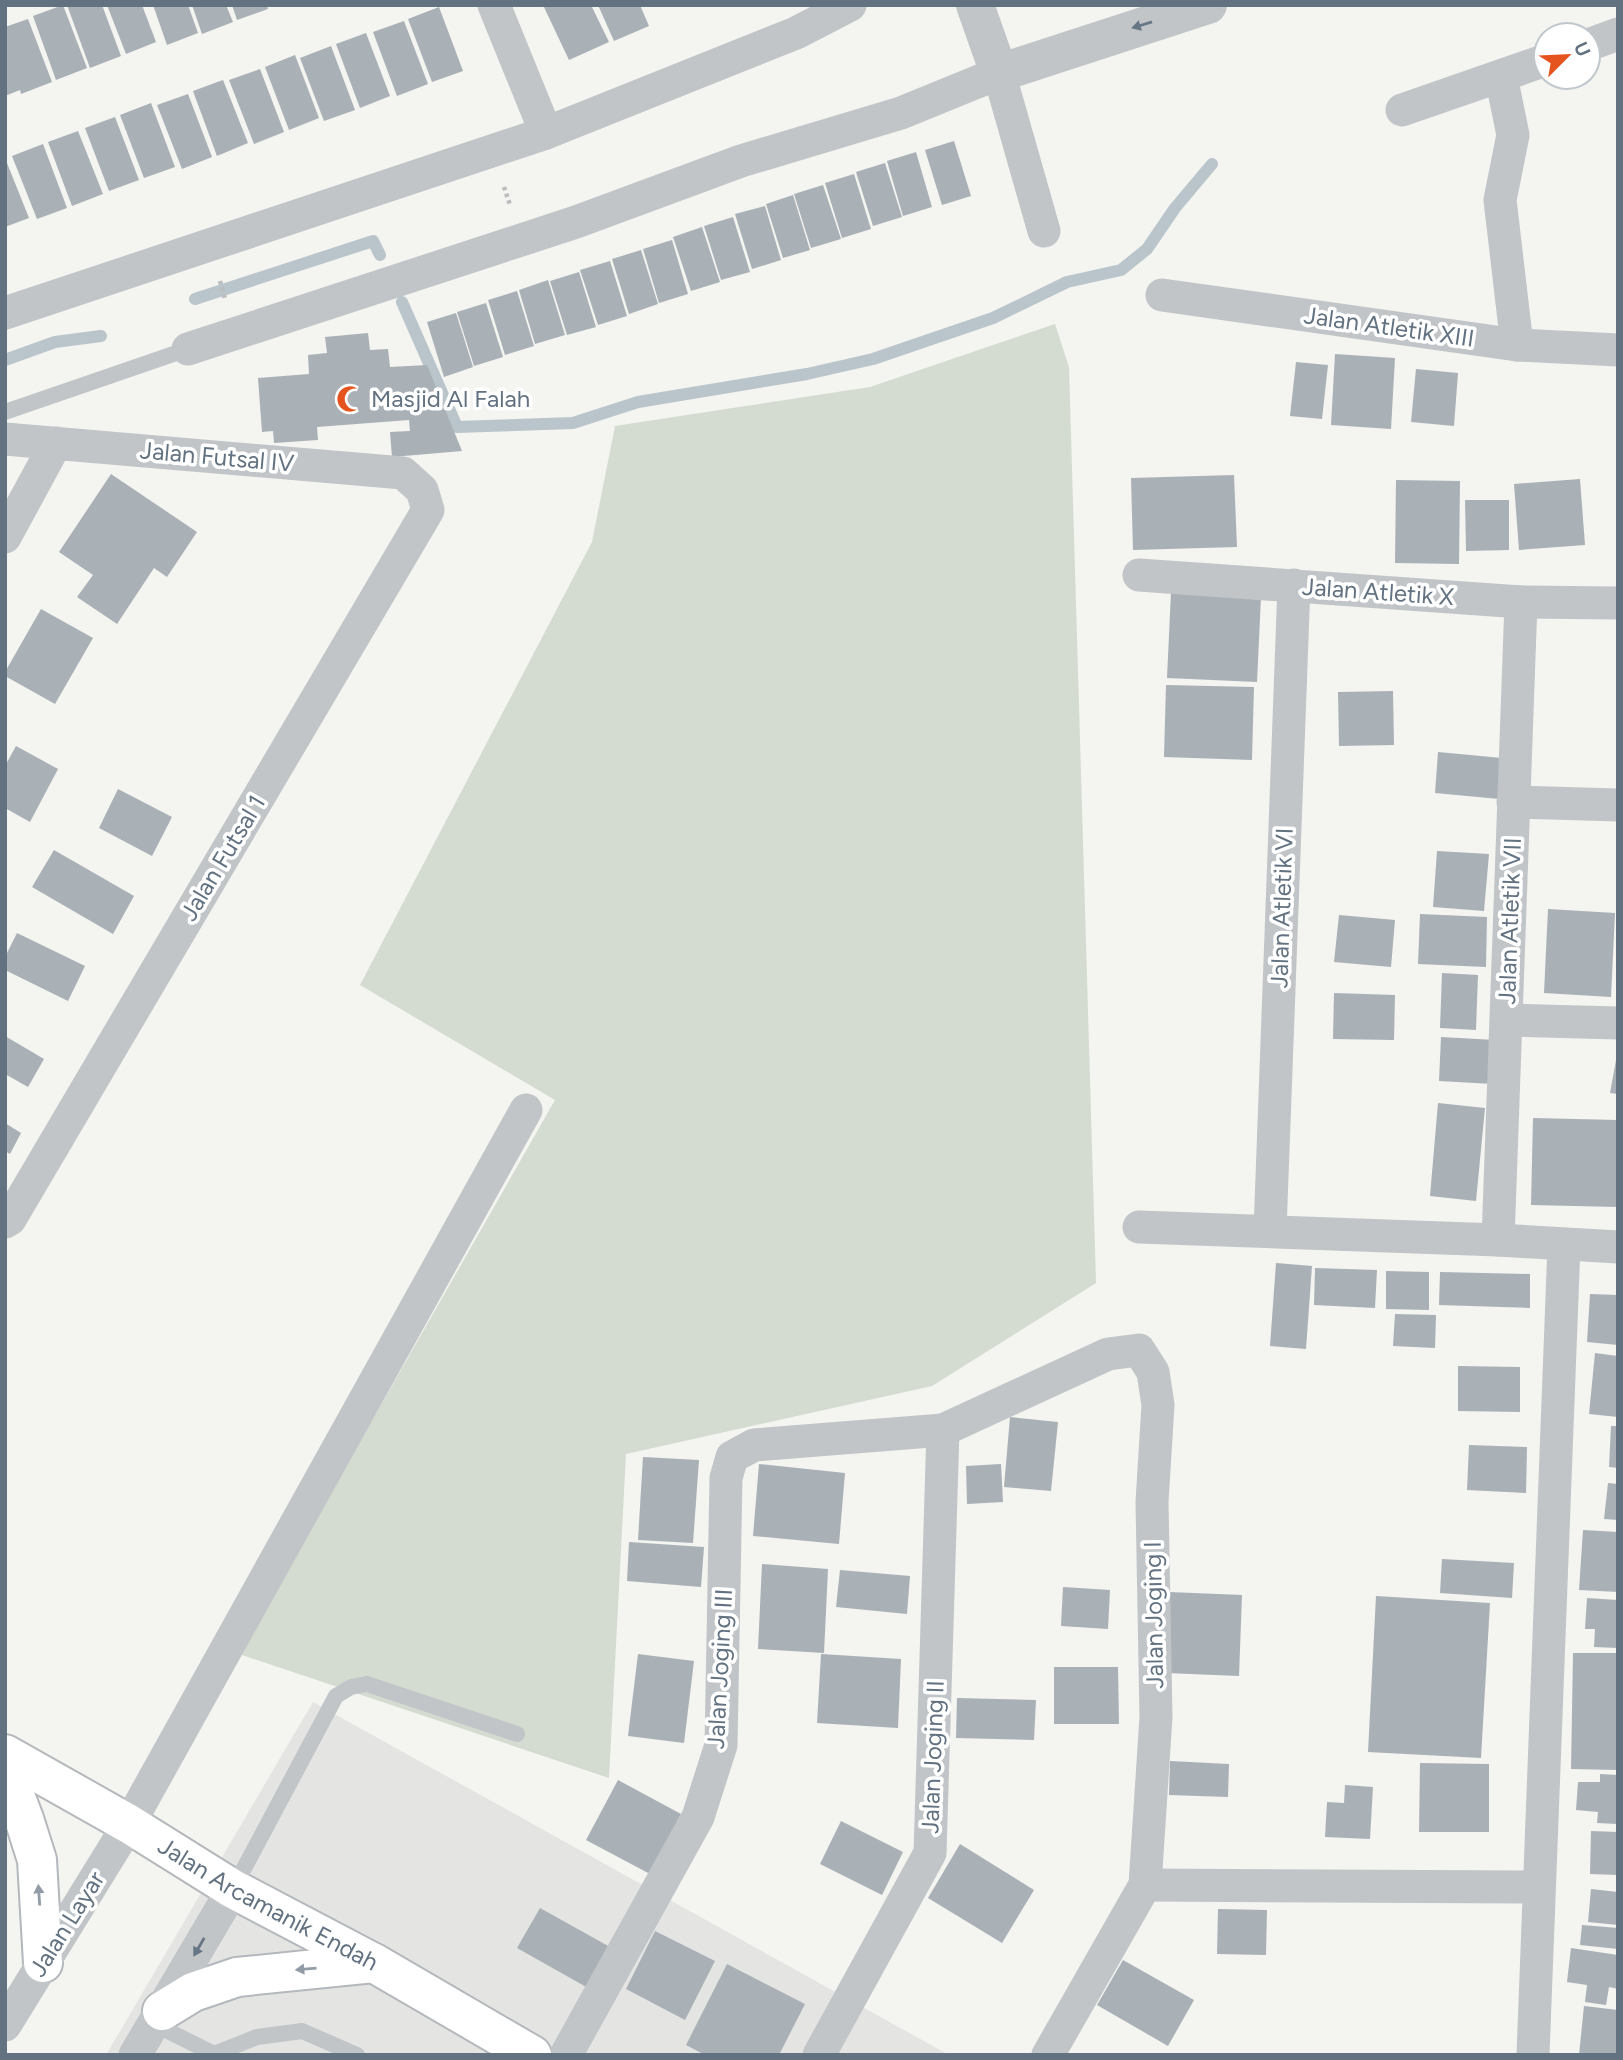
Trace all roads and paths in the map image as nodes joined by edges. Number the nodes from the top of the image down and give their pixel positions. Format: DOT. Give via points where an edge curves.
graph roads {
  1 [pos="494,5"];
  2 [pos="850,5"];
  3 [pos="975,5"];
  4 [pos="1208,5"];
  5 [pos="1532,65"];
  6 [pos="999,73"];
  7 [pos="1501,76"];
  8 [pos="1402,110"];
  9 [pos="546,133"];
  10 [pos="504,186"];
  11 [pos="512,209"];
  12 [pos="1044,231"];
  13 [pos="219,278"];
  14 [pos="1161,295"];
  15 [pos="228,311"];
  16 [pos="5,313"];
  17 [pos="1517,345"];
  18 [pos="188,349"];
  19 [pos="1618,350"];
  20 [pos="5,412"];
  21 [pos="5,439"];
  22 [pos="56,443"];
  23 [pos="422,491"];
  24 [pos="5,537"];
  25 [pos="1139,575"];
  26 [pos="1294,586"];
  27 [pos="1521,602"];
  28 [pos="1618,603"];
  29 [pos="1513,802"];
  30 [pos="1618,805"];
  31 [pos="1507,1020"];
  32 [pos="1618,1024"];
  33 [pos="526,1110"];
  34 [pos="5,1222"];
  35 [pos="1139,1227"];
  36 [pos="1270,1231"];
  37 [pos="1498,1240"];
  38 [pos="1564,1245"];
  39 [pos="1618,1247"];
  40 [pos="943,1430"];
  41 [pos="517,1734"];
  42 [pos="5,1754"];
  43 [pos="5,1769"];
  44 [pos="129,1824"];
  45 [pos="1145,1885"];
  46 [pos="1538,1887"];
  47 [pos="233,1889"];
  48 [pos="43,1963"];
  49 [pos="374,1963"];
  50 [pos="158,2017"];
  51 [pos="5,2025"];
  52 [pos="135,2055"];
  53 [pos="357,2055"];
  54 [pos="532,2055"];
  55 [pos="566,2055"];
  56 [pos="819,2055"];
  57 [pos="1048,2055"];
  58 [pos="1533,2055"];
  1 -- 9 [label="street"];
  2 -- 9 [label="street" via="796,33"];
  3 -- 6 [label="street"];
  4 -- 6 [label="street, one-way"];
  5 -- 7 [label="street"];
  6 -- 12 [label="street"];
  6 -- 18 [label="street" via="901,113 741,161 576,222"];
  7 -- 8 [label="street"];
  7 -- 17 [label="street" via="1513,135 1500,200"];
  9 -- 16 [label="street"];
  10 -- 11 [label="path"];
  13 -- 15 [label="path"];
  14 -- 17 [label="street, Jalan Atletik XIII"];
  17 -- 19 [label="street, Jalan Atletik XIII"];
  18 -- 20 [label="lane"];
  21 -- 22 [label="street, Jalan Futsal IV"];
  22 -- 23 [label="street, Jalan Futsal IV" via="403,473"];
  22 -- 24 [label="street"];
  23 -- 34 [label="street, Jalan Futsal 1" via="428,510"];
  25 -- 26 [label="street, Jalan Atletik X"];
  26 -- 27 [label="street, Jalan Atletik X"];
  26 -- 36 [label="street, Jalan Atletik VI"];
  27 -- 28 [label="street, Jalan Atletik X"];
  27 -- 29 [label="street, Jalan Atletik VII"];
  29 -- 30 [label="street"];
  29 -- 31 [label="street, Jalan Atletik VII"];
  31 -- 32 [label="street"];
  31 -- 37 [label="street, Jalan Atletik VII"];
  33 -- 44 [label="street, Jalan Layar"];
  35 -- 36 [label="street"];
  36 -- 37 [label="street"];
  37 -- 38 [label="street"];
  38 -- 39 [label="street"];
  38 -- 46 [label="street"];
  40 -- 45 [label="street, Jalan Joging I" via="1108,1353 1139,1350 1153,1372 1158,1405 1152,1502 1156,1717"];
  40 -- 55 [label="street, Jalan Joging III" via="754,1446 732,1457 726,1478 720,1745 698,1817"];
  40 -- 56 [label="street, Jalan Joging II" via="930,1853"];
  41 -- 47 [label="lane" via="367,1684 351,1687 336,1696"];
  42 -- 44 [label="main road, Jalan Arcamanik Endah"];
  48 -- 43 [label="main road, one-way" via="37,1860"];
  44 -- 47 [label="main road, Jalan Arcamanik Endah"];
  44 -- 48 [label="street, Jalan Layar"];
  45 -- 46 [label="street"];
  45 -- 57 [label="street, Jalan Joging I"];
  46 -- 58 [label="street"];
  47 -- 49 [label="main road, Jalan Arcamanik Endah"];
  47 -- 50 [label="street, one-way"];
  48 -- 51 [label="street, Jalan Layar"];
  49 -- 50 [label="main road, one-way" via="237,1977 193,1992"];
  49 -- 54 [label="main road, Jalan Arcamanik Endah"];
  50 -- 52 [label="street"];
  50 -- 53 [label="lane" via="214,2054 257,2037 302,2031"];
}
